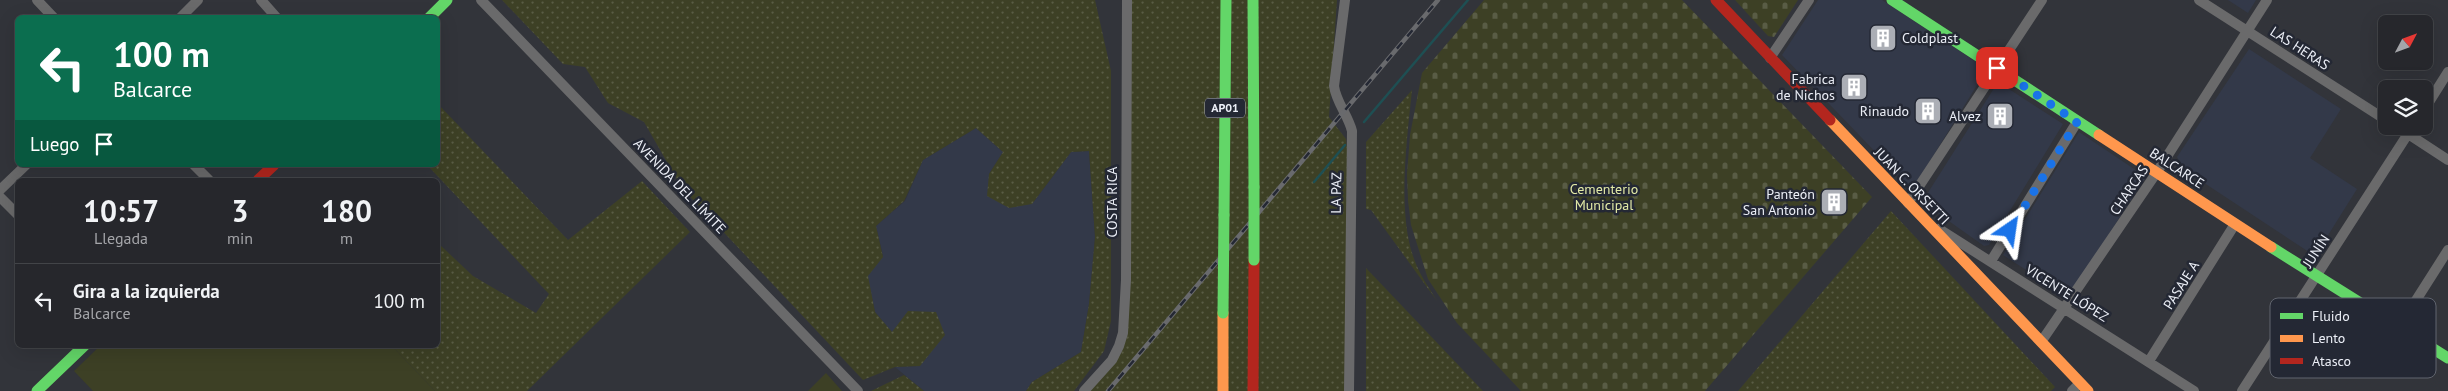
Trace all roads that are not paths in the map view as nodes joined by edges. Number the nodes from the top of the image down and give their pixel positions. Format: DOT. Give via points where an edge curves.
graph roads {
  1 [pos="37,0"];
  2 [pos="198,0"];
  3 [pos="261,0"];
  4 [pos="447,0"];
  5 [pos="481,0"];
  6 [pos="1127,0"];
  7 [pos="1226,0"];
  8 [pos="1254,0"];
  9 [pos="1345,0"];
  10 [pos="1716,0"];
  11 [pos="1809,0"];
  12 [pos="1892,0"];
  13 [pos="2042,0"];
  14 [pos="2200,0"];
  15 [pos="2267,0"];
  16 [pos="51,15"];
  17 [pos="183,15"];
  18 [pos="274,15"];
  19 [pos="431,15"];
  20 [pos="2248,31"];
  21 [pos="1770,58"];
  22 [pos="1997,68"];
  23 [pos="2448,72"];
  24 [pos="2433,96"];
  25 [pos="2378,115"];
  26 [pos="2077,122"];
  27 [pos="2408,135"];
  28 [pos="2417,135"];
  29 [pos="2448,160"];
  30 [pos="24,167"];
  31 [pos="196,167"];
  32 [pos="272,167"];
  33 [pos="2157,172"];
  34 [pos="207,178"];
  35 [pos="260,178"];
  36 [pos="0,190"];
  37 [pos="0,197"];
  38 [pos="1908,203"];
  39 [pos="15,212"];
  40 [pos="1924,220"];
  41 [pos="2235,224"];
  42 [pos="2448,250"];
  43 [pos="1991,261"];
  44 [pos="2317,274"];
  45 [pos="2302,298"];
  46 [pos="2354,298"];
  47 [pos="2417,298"];
  48 [pos="2066,308"];
  49 [pos="2041,342"];
  50 [pos="2270,347"];
  51 [pos="82,348"];
  52 [pos="2436,351"];
  53 [pos="2448,358"];
  54 [pos="2149,361"];
  55 [pos="2080,388"];
  56 [pos="37,391"];
  57 [pos="858,391"];
  58 [pos="1084,391"];
  59 [pos="1223,391"];
  60 [pos="1252,391"];
  61 [pos="1350,391"];
  62 [pos="2194,391"];
  63 [pos="2242,391"];
  1 -- 16 [label="street"];
  2 -- 17 [label="street"];
  3 -- 18 [label="street"];
  4 -- 19 [label="main road"];
  5 -- 57 [label="street, AVENIDA DEL LÍMITE"];
  6 -- 58 [label="street, COSTA RICA" via="1123,333 1112,360"];
  7 -- 59 [label="main road, AP01, bridge"];
  8 -- 60 [label="main road, AP01, bridge"];
  9 -- 61 [label="street, LA PAZ" via="1334,86 1352,131"];
  10 -- 21 [label="main road, JUAN C. ORSETTI"];
  11 -- 21 [label="street"];
  12 -- 22 [label="main road, BALCARCE"];
  13 -- 22 [label="street"];
  14 -- 20 [label="street, LAS HERAS"];
  15 -- 20 [label="street, CHARCAS"];
  20 -- 25 [label="street, LAS HERAS"];
  20 -- 33 [label="street, CHARCAS"];
  21 -- 38 [label="main road, JUAN C. ORSETTI"];
  22 -- 26 [label="main road, BALCARCE"];
  22 -- 38 [label="street"];
  23 -- 24 [label="street"];
  26 -- 33 [label="main road, BALCARCE"];
  26 -- 43 [label="street"];
  27 -- 44 [label="street, JUNÍN"];
  28 -- 29 [label="street"];
  30 -- 36 [label="street"];
  31 -- 34 [label="street"];
  32 -- 35 [label="main road"];
  33 -- 41 [label="main road, BALCARCE"];
  33 -- 48 [label="street, CHARCAS"];
  37 -- 39 [label="street"];
  38 -- 40 [label="main road, JUAN C. ORSETTI"];
  40 -- 43 [label="street, VICENTE LÓPEZ"];
  40 -- 49 [label="main road, JUAN C. ORSETTI"];
  41 -- 44 [label="main road, BALCARCE"];
  41 -- 54 [label="street, PASAJE A"];
  42 -- 47 [label="street"];
  43 -- 48 [label="street, VICENTE LÓPEZ"];
  44 -- 45 [label="street, JUNÍN"];
  44 -- 46 [label="main road, BALCARCE"];
  48 -- 49 [label="street, CHARCAS"];
  48 -- 54 [label="street, VICENTE LÓPEZ"];
  49 -- 55 [label="main road, JUAN C. ORSETTI"];
  50 -- 63 [label="street, JUNÍN"];
  51 -- 56 [label="main road"];
  52 -- 53 [label="main road, BALCARCE"];
  54 -- 62 [label="street, VICENTE LÓPEZ"];
}
